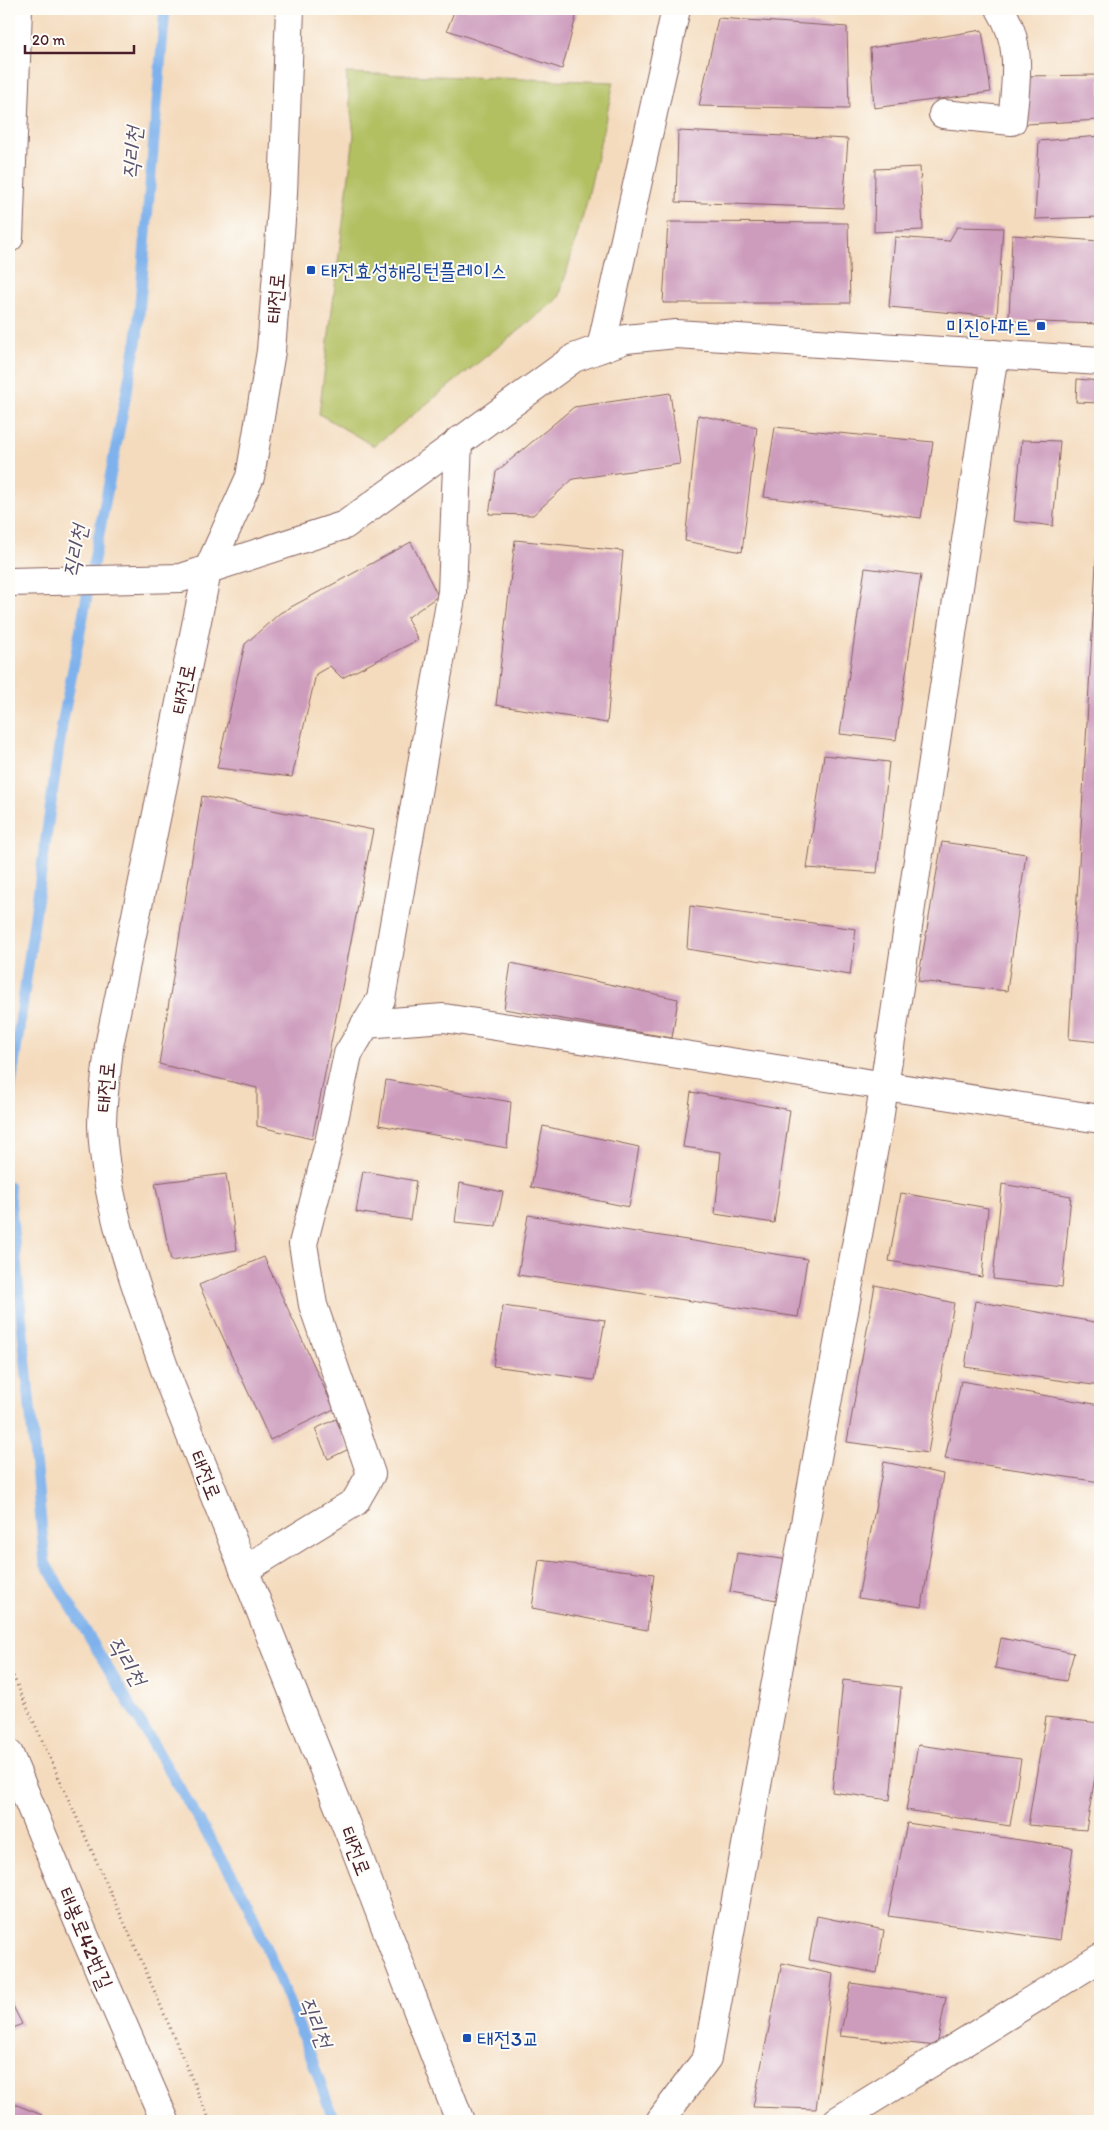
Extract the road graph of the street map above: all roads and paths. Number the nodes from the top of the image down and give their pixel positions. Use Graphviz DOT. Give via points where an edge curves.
graph roads {
  1 [pos="18,9"];
  2 [pos="290,9"];
  3 [pos="676,9"];
  4 [pos="1000,9"];
  5 [pos="943,114"];
  6 [pos="9,238"];
  7 [pos="600,348"];
  8 [pos="994,354"];
  9 [pos="1100,361"];
  10 [pos="458,441"];
  11 [pos="194,575"];
  12 [pos="9,582"];
  13 [pos="365,1024"];
  14 [pos="884,1084"];
  15 [pos="1100,1119"];
  16 [pos="244,1570"];
  17 [pos="9,1667"];
  18 [pos="9,1754"];
  19 [pos="1100,1958"];
  20 [pos="166,2121"];
  21 [pos="210,2121"];
  22 [pos="460,2121"];
  23 [pos="660,2121"];
  24 [pos="837,2121"];
  1 -- 6 [label="street"];
  2 -- 11 [label="street, 태전로" via="283,194 271,351 250,477"];
  3 -- 7 [label="street"];
  4 -- 5 [label="street" via="1009,23 1018,63 1012,121"];
  7 -- 8 [label="street" via="626,339 676,334"];
  7 -- 10 [label="street" via="574,358"];
  8 -- 9 [label="street"];
  8 -- 14 [label="street"];
  10 -- 11 [label="street" via="346,525"];
  10 -- 13 [label="street" via="452,592 381,999"];
  11 -- 12 [label="street"];
  11 -- 16 [label="street, 태전로" via="109,1046 102,1124 106,1168 116,1215 144,1312"];
  13 -- 14 [label="street" via="444,1018"];
  13 -- 16 [label="street" via="348,1054 330,1143 303,1244 313,1305 371,1474 355,1502"];
  14 -- 15 [label="street"];
  14 -- 23 [label="street" via="706,2058"];
  16 -- 22 [label="street, 태전로"];
  17 -- 21 [label="path"];
  18 -- 20 [label="street, 태봉로42번길"];
  19 -- 24 [label="street"];
}
